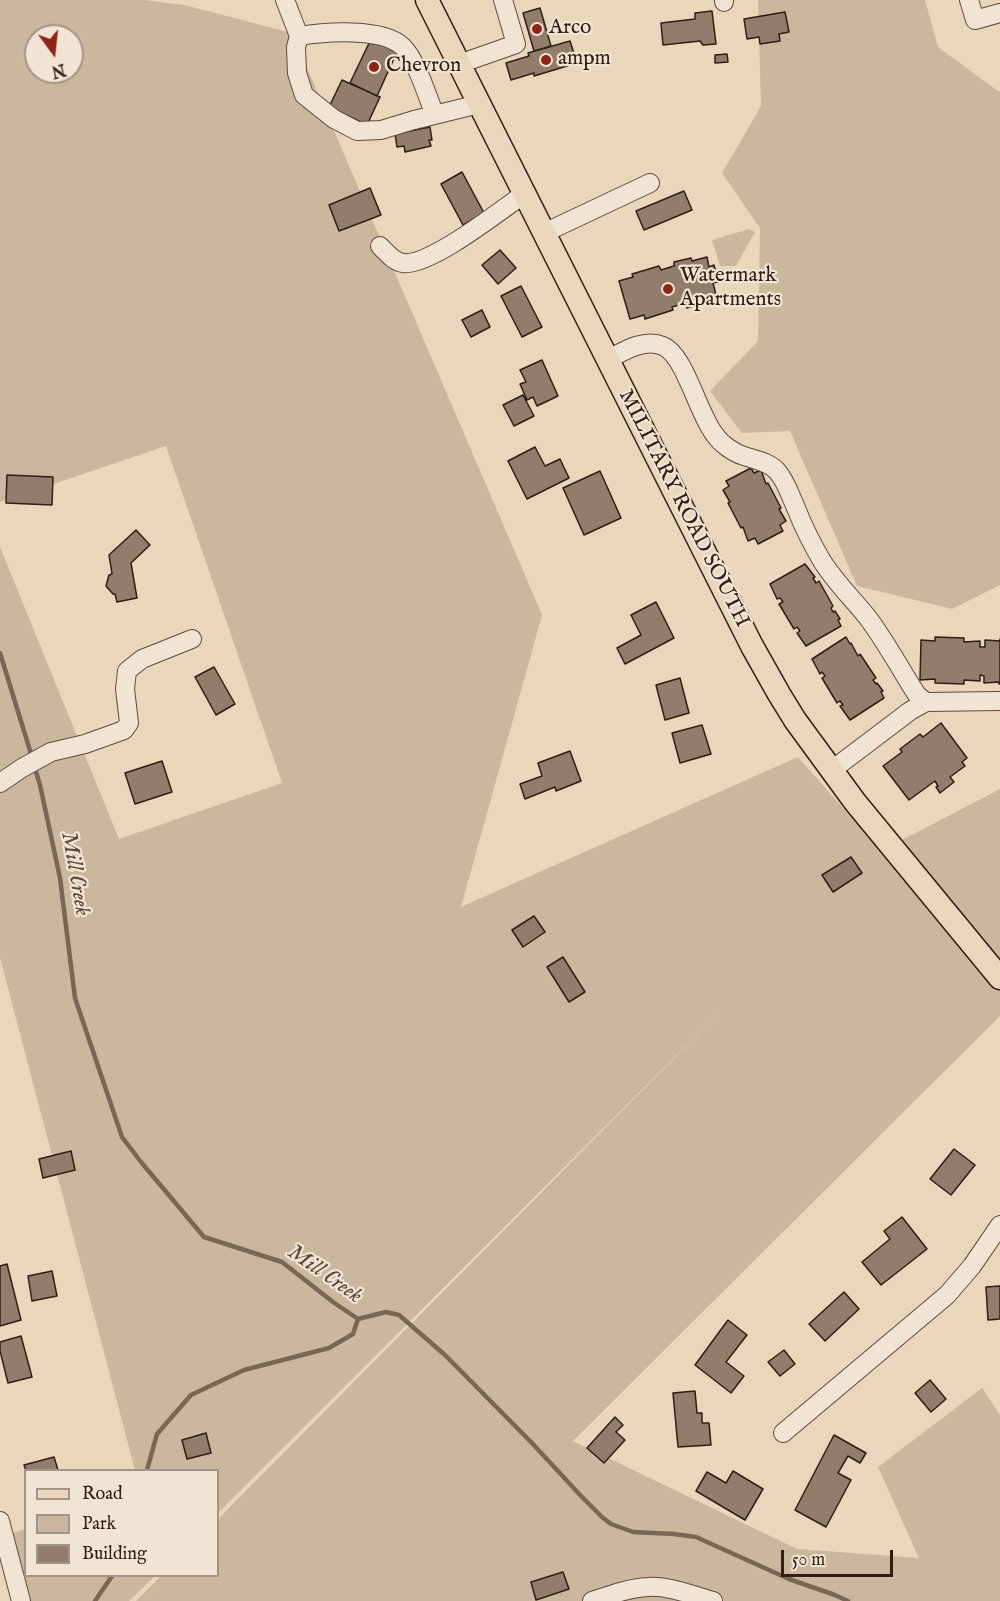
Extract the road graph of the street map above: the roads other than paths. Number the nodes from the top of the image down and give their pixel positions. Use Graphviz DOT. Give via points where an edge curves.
graph roads {
  1 [pos="285,0"];
  2 [pos="427,0"];
  3 [pos="503,0"];
  4 [pos="969,0"];
  5 [pos="1000,13"];
  6 [pos="298,36"];
  7 [pos="459,64"];
  8 [pos="479,104"];
  9 [pos="435,115"];
  10 [pos="650,183"];
  11 [pos="524,194"];
  12 [pos="544,234"];
  13 [pos="380,246"];
  14 [pos="607,360"];
  15 [pos="192,639"];
  16 [pos="1000,701"];
  17 [pos="926,702"];
  18 [pos="832,770"];
  19 [pos="0,783"];
  20 [pos="1000,978"];
  21 [pos="1000,1225"];
  22 [pos="783,1433"];
  23 [pos="0,1521"];
  24 [pos="21,1601"];
  25 [pos="592,1601"];
  26 [pos="713,1601"];
  1 -- 6 [label="street"];
  2 -- 7 [label="main road, MILITARY ROAD SOUTH"];
  3 -- 7 [label="street" via="516,44"];
  4 -- 5 [label="street" via="975,20"];
  6 -- 9 [label="street" via="367,32 402,46 415,65"];
  6 -- 9 [label="street" via="297,73 304,95 334,119 357,131 381,130"];
  7 -- 8 [label="main road, MILITARY ROAD SOUTH"];
  8 -- 9 [label="street"];
  8 -- 11 [label="main road, MILITARY ROAD SOUTH"];
  10 -- 12 [label="street"];
  11 -- 12 [label="main road, MILITARY ROAD SOUTH"];
  11 -- 13 [label="street" via="446,248 423,259 402,263"];
  12 -- 14 [label="main road, MILITARY ROAD SOUTH"];
  14 -- 17 [label="street" via="652,343 674,353 716,437 741,456 760,460 775,469 783,479 823,562 868,619 917,695"];
  14 -- 18 [label="main road, MILITARY ROAD SOUTH" via="764,668 795,720"];
  15 -- 19 [label="street" via="142,659 128,671 125,689 129,723 124,730 51,752"];
  16 -- 17 [label="street"];
  17 -- 18 [label="street"];
  18 -- 20 [label="main road, MILITARY ROAD SOUTH"];
  21 -- 22 [label="street" via="947,1295"];
  23 -- 24 [label="street"];
  25 -- 26 [label="street" via="650,1587"];
}
